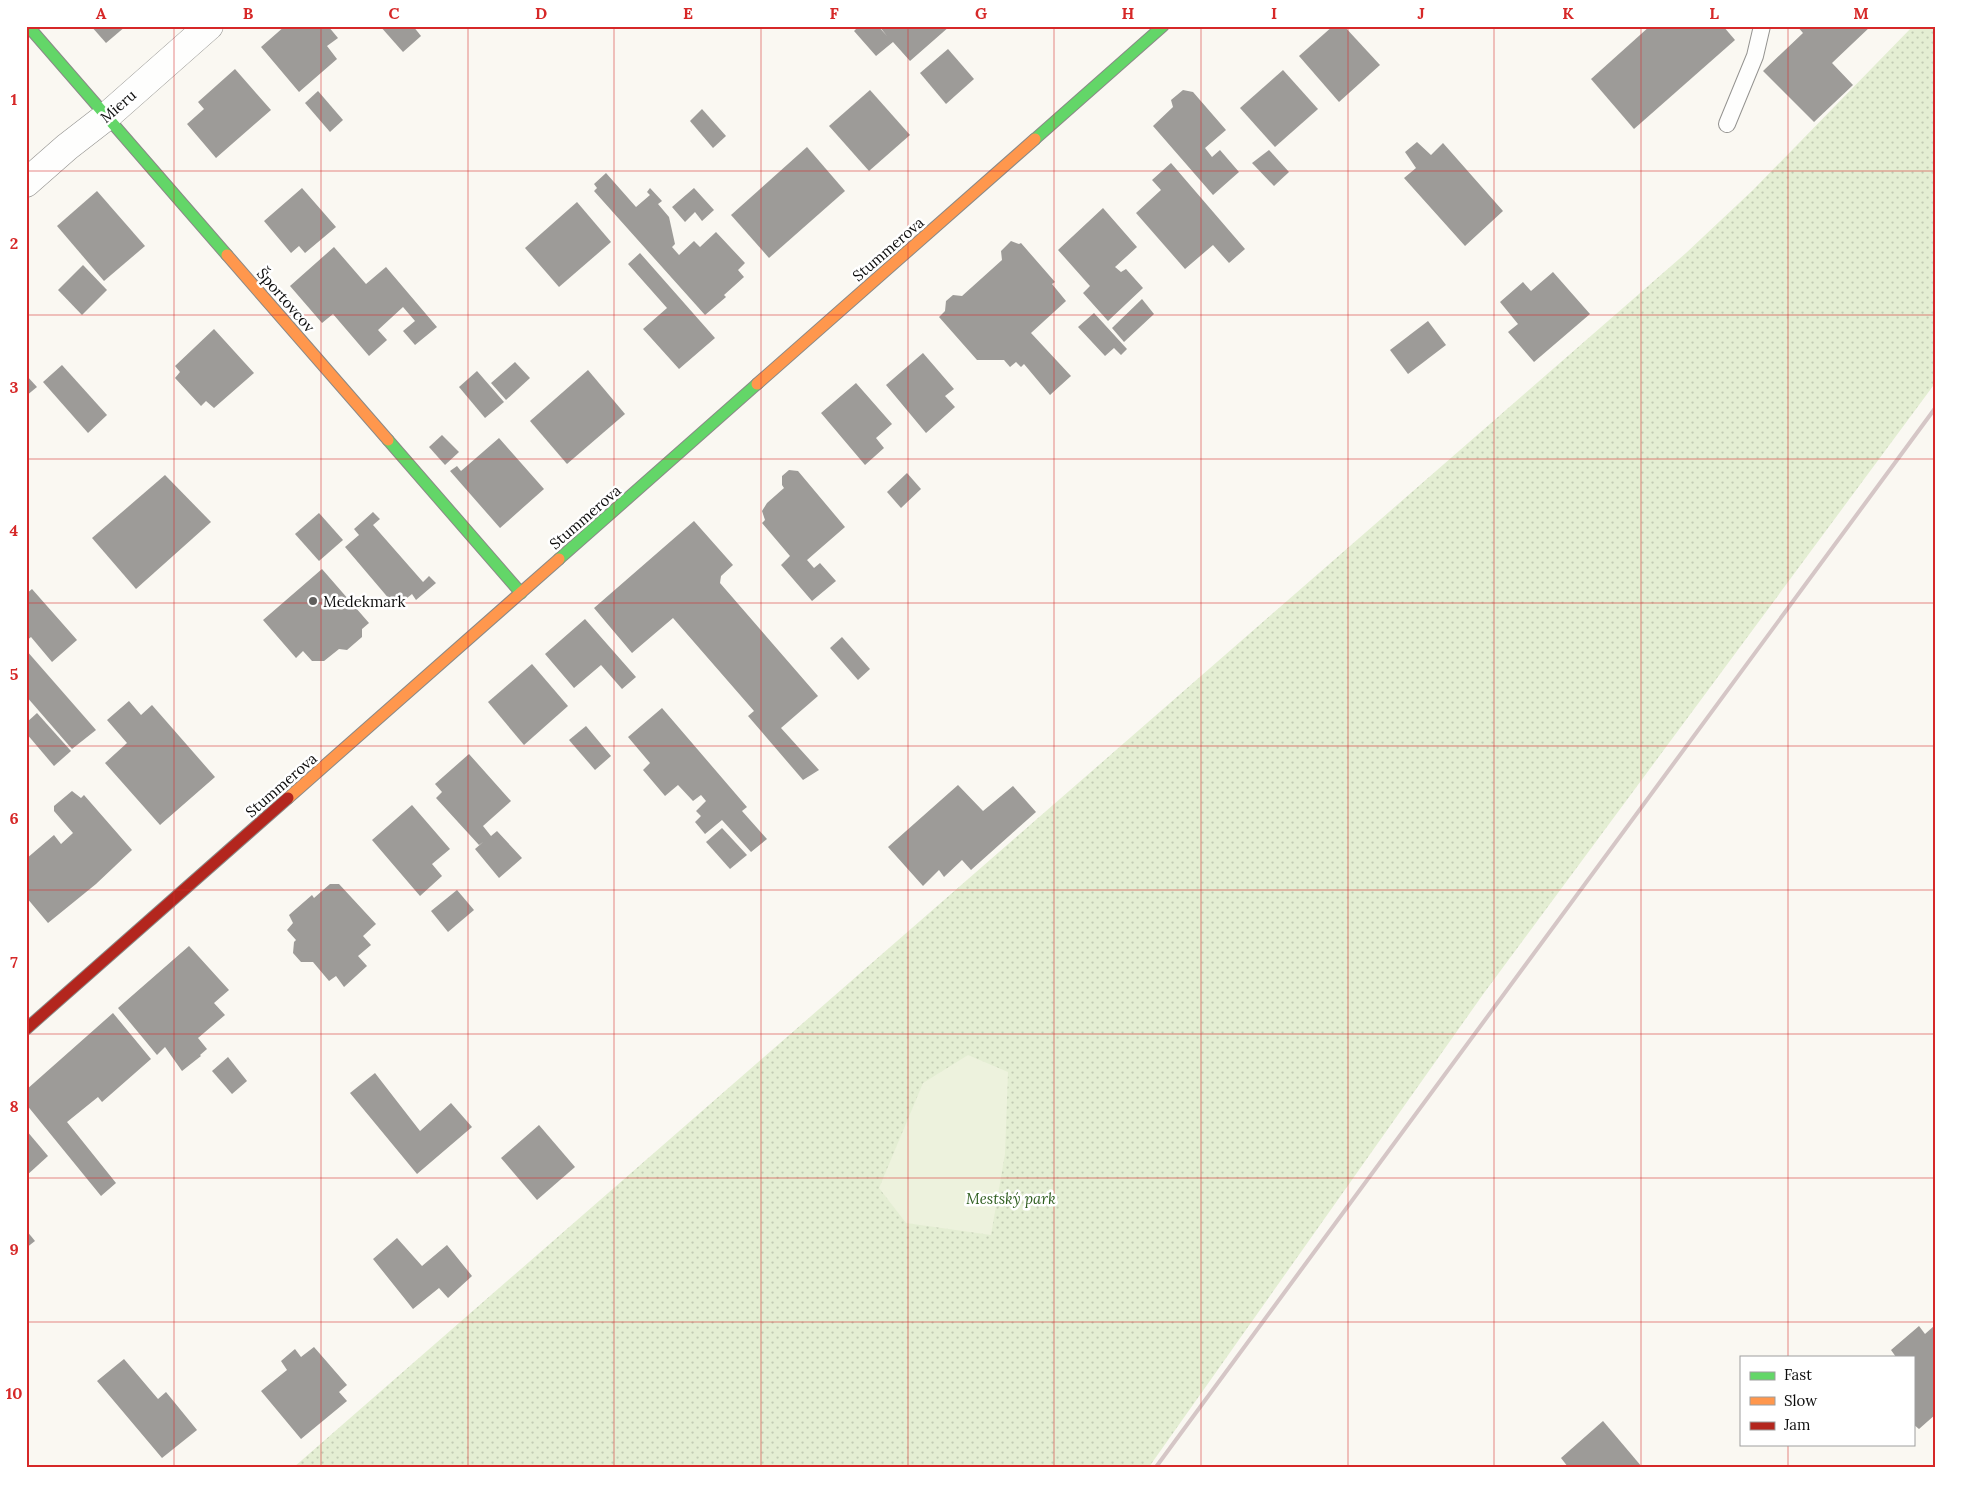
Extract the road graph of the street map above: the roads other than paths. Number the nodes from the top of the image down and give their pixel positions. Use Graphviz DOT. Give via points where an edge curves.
graph roads {
  1 [pos="28,26"];
  2 [pos="209,26"];
  3 [pos="1163,26"];
  4 [pos="1762,26"];
  5 [pos="106,116"];
  6 [pos="1727,124"];
  7 [pos="26,183"];
  8 [pos="521,593"];
  9 [pos="26,1029"];
  1 -- 5 [label="street, Športovcov"];
  2 -- 5 [label="street, Mieru"];
  3 -- 8 [label="street, Stummerova"];
  4 -- 6 [label="lane" via="1755,56"];
  5 -- 7 [label="street, Mieru"];
  5 -- 8 [label="street, Športovcov"];
  8 -- 9 [label="street, Stummerova"];
}
